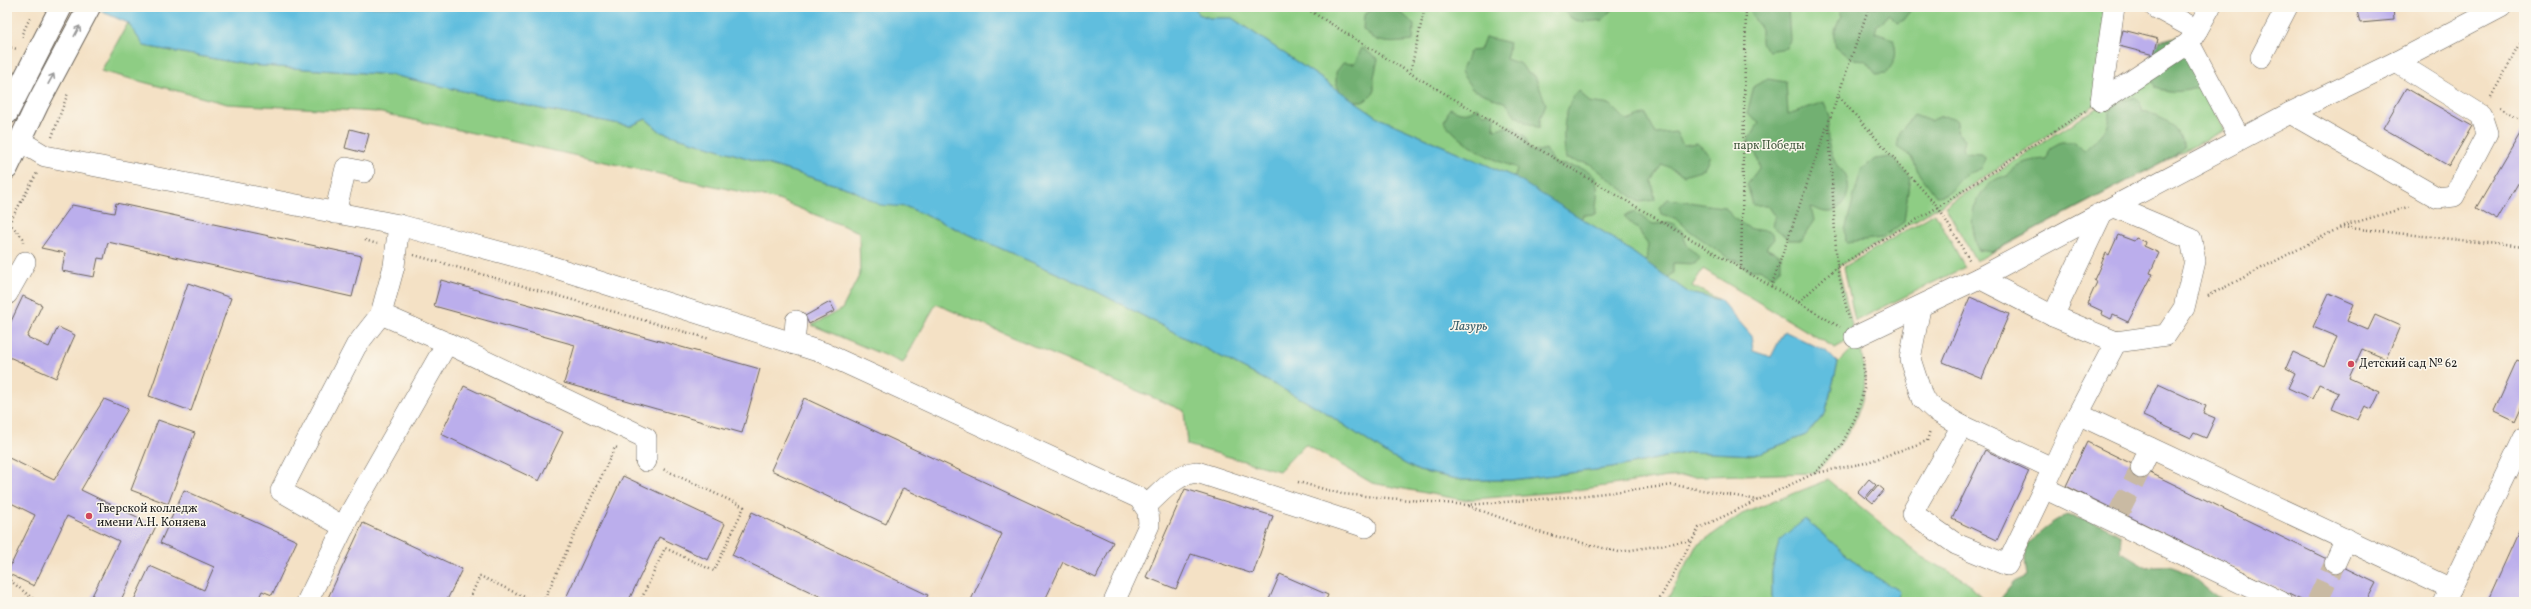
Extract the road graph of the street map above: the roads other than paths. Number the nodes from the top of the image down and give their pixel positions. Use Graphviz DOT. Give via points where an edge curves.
graph roads {
  1 [pos="61,7"];
  2 [pos="89,7"];
  3 [pos="2114,7"];
  4 [pos="2155,7"];
  5 [pos="2210,7"];
  6 [pos="2287,7"];
  7 [pos="2501,7"];
  8 [pos="2193,37"];
  9 [pos="2261,57"];
  10 [pos="2396,62"];
  11 [pos="13,85"];
  12 [pos="38,103"];
  13 [pos="2290,113"];
  14 [pos="7,115"];
  15 [pos="2240,140"];
  16 [pos="20,141"];
  17 [pos="7,168"];
  18 [pos="364,172"];
  19 [pos="2108,211"];
  20 [pos="335,213"];
  21 [pos="399,225"];
  22 [pos="25,262"];
  23 [pos="1979,278"];
  24 [pos="7,294"];
  25 [pos="1920,308"];
  26 [pos="382,314"];
  27 [pos="2053,316"];
  28 [pos="796,321"];
  29 [pos="1859,336"];
  30 [pos="2116,342"];
  31 [pos="447,343"];
  32 [pos="794,344"];
  33 [pos="2078,414"];
  34 [pos="1962,426"];
  35 [pos="2524,437"];
  36 [pos="2150,448"];
  37 [pos="646,461"];
  38 [pos="2052,468"];
  39 [pos="2140,468"];
  40 [pos="2044,488"];
  41 [pos="1146,506"];
  42 [pos="344,527"];
  43 [pos="1366,527"];
  44 [pos="2346,539"];
  45 [pos="2335,563"];
  46 [pos="2448,596"];
  47 [pos="307,602"];
  48 [pos="1114,602"];
  49 [pos="2281,602"];
  1 -- 11 [label="main road" via="42,43"];
  12 -- 2 [label="main road, one-way"];
  3 -- 8 [label="street" via="2101,101"];
  4 -- 8 [label="street"];
  5 -- 8 [label="street"];
  6 -- 9 [label="street"];
  7 -- 10 [label="street"];
  8 -- 15 [label="street"];
  10 -- 13 [label="street"];
  10 -- 13 [label="street" via="2485,108 2487,133 2454,196 2438,198"];
  11 -- 12 [label="main road"];
  11 -- 14 [label="main road"];
  12 -- 14 [label="main road"];
  12 -- 16 [label="main road"];
  13 -- 15 [label="street"];
  14 -- 16 [label="main road"];
  15 -- 19 [label="street"];
  16 -- 17 [label="main road"];
  16 -- 20 [label="street" via="45,156"];
  18 -- 20 [label="street" via="346,168"];
  19 -- 23 [label="street"];
  19 -- 27 [label="street"];
  19 -- 30 [label="street" via="2191,239 2195,261 2184,308 2166,335"];
  20 -- 21 [label="street"];
  21 -- 26 [label="street" via="397,250"];
  21 -- 32 [label="street" via="537,262"];
  22 -- 24 [label="street"];
  23 -- 25 [label="street"];
  23 -- 27 [label="street"];
  25 -- 29 [label="street"];
  25 -- 34 [label="street" via="1910,359 1923,400"];
  26 -- 31 [label="street"];
  26 -- 42 [label="street" via="356,346 280,491"];
  27 -- 30 [label="street"];
  28 -- 32 [label="street"];
  30 -- 33 [label="street"];
  31 -- 37 [label="street" via="646,438"];
  31 -- 42 [label="street"];
  32 -- 41 [label="street" via="824,353 1134,495"];
  33 -- 36 [label="street"];
  33 -- 38 [label="street"];
  34 -- 38 [label="street"];
  34 -- 40 [label="street" via="1912,513 1956,544 2007,565"];
  35 -- 46 [label="street"];
  36 -- 39 [label="street"];
  36 -- 44 [label="street"];
  38 -- 40 [label="street"];
  40 -- 49 [label="street" via="2117,516"];
  41 -- 43 [label="street" via="1176,478 1186,473 1197,472"];
  41 -- 48 [label="street" via="1150,520 1148,530"];
  42 -- 47 [label="street"];
  44 -- 45 [label="street"];
  44 -- 46 [label="street"];
}
